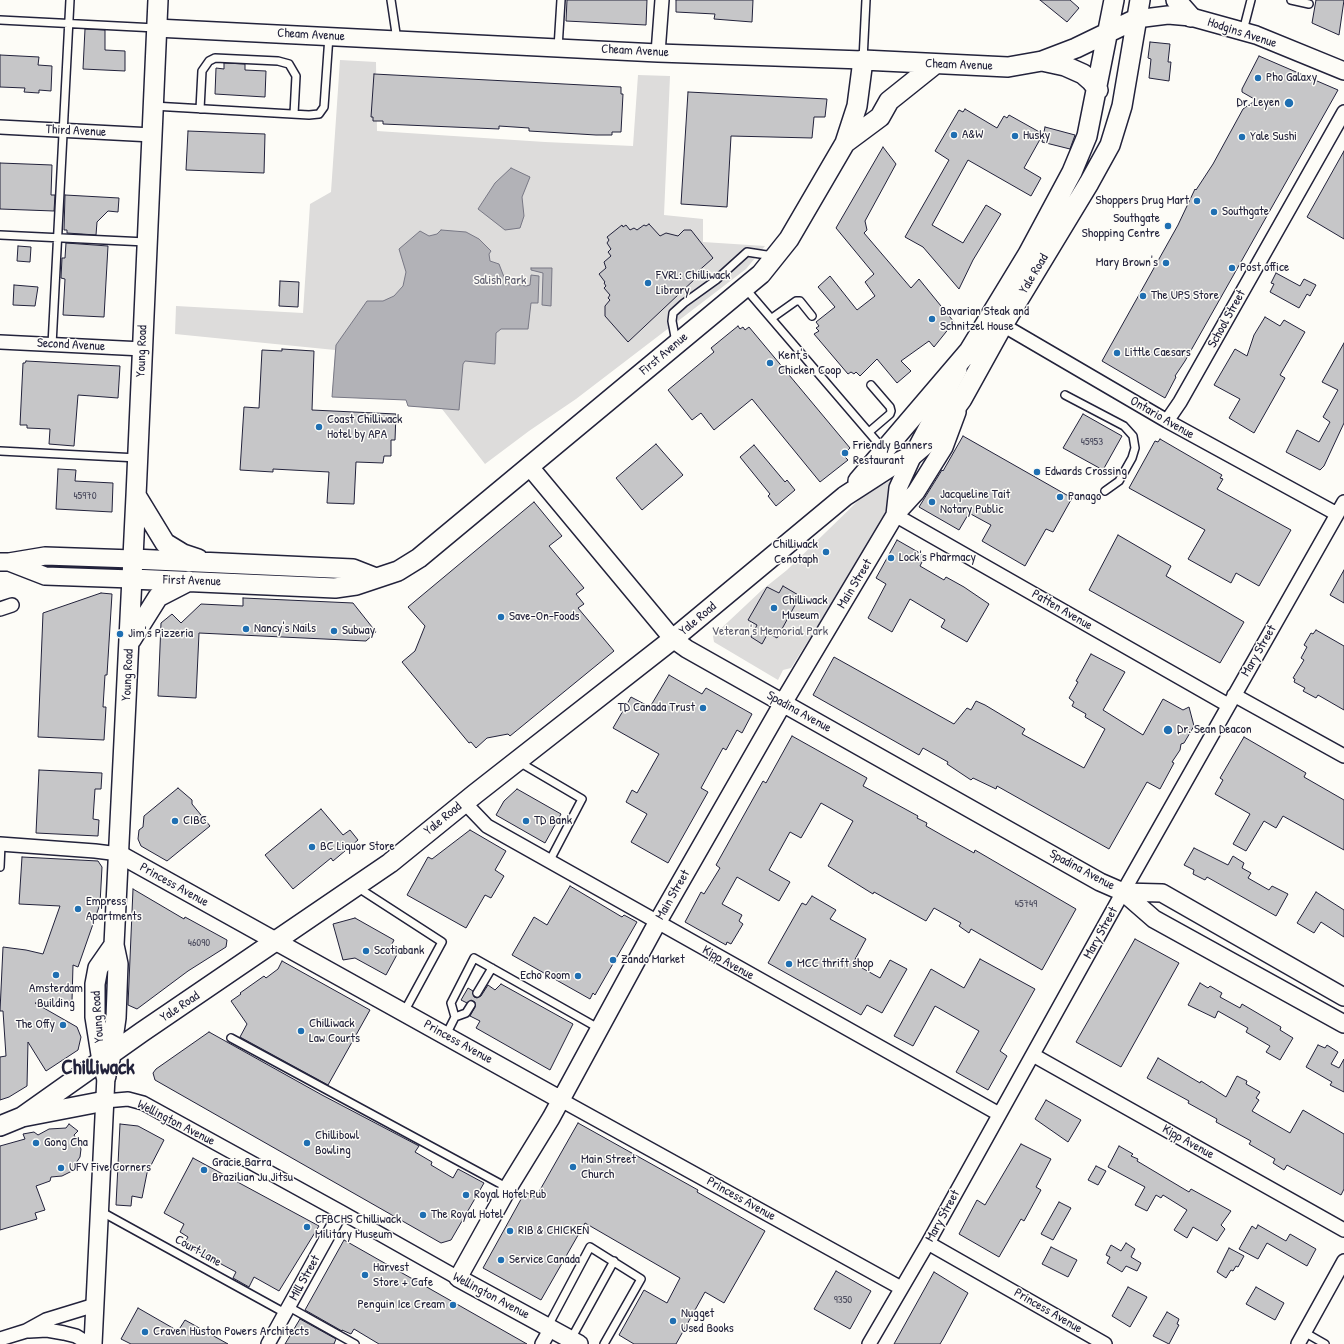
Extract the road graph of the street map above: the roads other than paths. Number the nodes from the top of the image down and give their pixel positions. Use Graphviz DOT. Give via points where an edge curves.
graph roads {
  1 [pos="70,0"];
  2 [pos="158,0"];
  3 [pos="390,0"];
  4 [pos="561,0"];
  5 [pos="662,0"];
  6 [pos="866,0"];
  7 [pos="1114,0"];
  8 [pos="1140,0"];
  9 [pos="1176,0"];
  10 [pos="1251,0"];
  11 [pos="1291,0"];
  12 [pos="1310,4"];
  13 [pos="1191,17"];
  14 [pos="1136,19"];
  15 [pos="0,20"];
  16 [pos="69,24"];
  17 [pos="156,28"];
  18 [pos="1243,31"];
  19 [pos="1107,33"];
  20 [pos="329,36"];
  21 [pos="397,40"];
  22 [pos="558,48"];
  23 [pos="658,53"];
  24 [pos="863,60"];
  25 [pos="1042,61"];
  26 [pos="934,65"];
  27 [pos="1344,71"];
  28 [pos="1098,90"];
  29 [pos="153,106"];
  30 [pos="200,109"];
  31 [pos="1344,112"];
  32 [pos="294,114"];
  33 [pos="0,127"];
  34 [pos="63,130"];
  35 [pos="152,135"];
  36 [pos="845,143"];
  37 [pos="0,235"];
  38 [pos="57,238"];
  39 [pos="147,242"];
  40 [pos="778,256"];
  41 [pos="745,288"];
  42 [pos="812,316"];
  43 [pos="772,318"];
  44 [pos="996,321"];
  45 [pos="0,342"];
  46 [pos="52,344"];
  47 [pos="677,345"];
  48 [pos="142,349"];
  49 [pos="969,350"];
  50 [pos="871,385"];
  51 [pos="1065,394"];
  52 [pos="962,399"];
  53 [pos="1167,421"];
  54 [pos="869,432"];
  55 [pos="884,450"];
  56 [pos="0,451"];
  57 [pos="913,455"];
  58 [pos="138,458"];
  59 [pos="529,466"];
  60 [pos="1106,491"];
  61 [pos="136,496"];
  62 [pos="845,496"];
  63 [pos="1344,502"];
  64 [pos="1337,514"];
  65 [pos="895,515"];
  66 [pos="133,559"];
  67 [pos="5,562"];
  68 [pos="210,564"];
  69 [pos="376,578"];
  70 [pos="132,579"];
  71 [pos="190,580"];
  72 [pos="673,639"];
  73 [pos="129,643"];
  74 [pos="1231,700"];
  75 [pos="783,703"];
  76 [pos="1344,756"];
  77 [pos="517,761"];
  78 [pos="464,802"];
  79 [pos="1,844"];
  80 [pos="119,854"];
  81 [pos="549,862"];
  82 [pos="0,868"];
  83 [pos="356,887"];
  84 [pos="1123,892"];
  85 [pos="657,923"];
  86 [pos="276,942"];
  87 [pos="492,968"];
  88 [pos="477,993"];
  89 [pos="1344,997"];
  90 [pos="471,1005"];
  91 [pos="404,1012"];
  92 [pos="455,1017"];
  93 [pos="1344,1024"];
  94 [pos="600,1029"];
  95 [pos="446,1035"];
  96 [pos="231,1038"];
  97 [pos="1033,1055"];
  98 [pos="107,1063"];
  99 [pos="561,1100"];
  100 [pos="105,1101"];
  101 [pos="999,1114"];
  102 [pos="22,1117"];
  103 [pos="0,1126"];
  104 [pos="508,1188"];
  105 [pos="100,1211"];
  106 [pos="341,1212"];
  107 [pos="1344,1230"];
  108 [pos="928,1243"];
  109 [pos="614,1261"];
  110 [pos="1344,1261"];
  111 [pos="458,1278"];
  112 [pos="901,1288"];
  113 [pos="95,1305"];
  114 [pos="287,1310"];
  115 [pos="549,1327"];
  116 [pos="26,1331"];
  117 [pos="1301,1338"];
  118 [pos="0,1339"];
  119 [pos="575,1342"];
  120 [pos="89,1344"];
  121 [pos="93,1344"];
  122 [pos="268,1344"];
  123 [pos="356,1344"];
  124 [pos="542,1344"];
  125 [pos="604,1344"];
  126 [pos="869,1344"];
  127 [pos="1105,1344"];
  128 [pos="1325,1344"];
  1 -- 16 [label="lane"];
  2 -- 17 [label="main road, Young Road"];
  3 -- 21 [label="lane"];
  4 -- 22 [label="lane"];
  5 -- 23 [label="street"];
  6 -- 24 [label="lane"];
  7 -- 19 [label="main road, Yale Road"];
  8 -- 14 [label="main road, Yale Road"];
  9 -- 13 [label="main road"];
  10 -- 18 [label="lane"];
  11 -- 12 [label="lane"];
  13 -- 14 [label="street, Hodgins Avenue" via="1168,15"];
  13 -- 18 [label="street, Hodgins Avenue"];
  14 -- 19 [label="main road, Cheam Avenue"];
  14 -- 44 [label="main road, Yale Road" via="1122,106 1110,145 1089,184"];
  15 -- 16 [label="lane"];
  16 -- 17 [label="lane"];
  16 -- 34 [label="lane"];
  17 -- 20 [label="street, Cheam Avenue"];
  17 -- 29 [label="main road, Young Road"];
  18 -- 27 [label="street, Hodgins Avenue"];
  19 -- 25 [label="main road, Cheam Avenue"];
  19 -- 28 [label="main road, Yale Road"];
  20 -- 21 [label="street, Cheam Avenue"];
  20 -- 32 [label="lane" via="323,110 315,115"];
  21 -- 22 [label="street, Cheam Avenue"];
  22 -- 23 [label="street, Cheam Avenue"];
  23 -- 24 [label="street, Cheam Avenue"];
  24 -- 26 [label="main road, Cheam Avenue"];
  24 -- 36 [label="main road, First Avenue" via="857,106"];
  25 -- 26 [label="main road, Cheam Avenue" via="1008,67"];
  25 -- 28 [label="main road" via="1066,66 1083,74"];
  26 -- 36 [label="main road" via="889,101 880,117"];
  28 -- 44 [label="main road, Yale Road" via="1087,136 1072,172"];
  29 -- 30 [label="lane"];
  29 -- 35 [label="main road, Young Road"];
  30 -- 32 [label="lane"];
  30 -- 32 [label="lane" via="202,71 209,61 215,58 278,61 289,64 296,76"];
  31 -- 53 [label="street, School Street"];
  33 -- 34 [label="street, Third Avenue"];
  34 -- 35 [label="street, Third Avenue"];
  34 -- 38 [label="lane"];
  35 -- 39 [label="main road, Young Road"];
  36 -- 40 [label="main road, First Avenue"];
  37 -- 38 [label="lane"];
  38 -- 39 [label="lane"];
  38 -- 46 [label="lane"];
  39 -- 48 [label="main road, Young Road"];
  40 -- 41 [label="main road, First Avenue"];
  40 -- 47 [label="lane" via="747,252 716,280 684,303 673,313"];
  41 -- 43 [label="lane"];
  41 -- 47 [label="main road, First Avenue"];
  42 -- 43 [label="lane" via="798,300"];
  43 -- 54 [label="lane"];
  44 -- 49 [label="main road, Yale Road"];
  44 -- 52 [label="main road, Yale Road"];
  44 -- 53 [label="street, Ontario Avenue"];
  45 -- 46 [label="street, Second Avenue"];
  46 -- 48 [label="street, Second Avenue"];
  47 -- 59 [label="main road, First Avenue"];
  48 -- 58 [label="main road, Young Road"];
  49 -- 55 [label="main road, Yale Road"];
  49 -- 57 [label="street, Main Street"];
  50 -- 54 [label="lane" via="891,411"];
  51 -- 60 [label="lane" via="1124,426 1133,436 1135,448 1132,458 1119,481"];
  52 -- 57 [label="main road, Yale Road" via="934,437"];
  52 -- 65 [label="street, Main Street" via="944,447 916,492"];
  53 -- 64 [label="street, Ontario Avenue"];
  54 -- 55 [label="lane"];
  55 -- 62 [label="main road, Yale Road"];
  56 -- 58 [label="lane"];
  57 -- 62 [label="main road, Yale Road"];
  57 -- 65 [label="street, Main Street" via="898,488"];
  58 -- 61 [label="main road, Young Road"];
  59 -- 69 [label="main road, First Avenue" via="419,558 398,571"];
  59 -- 72 [label="street, Spadina Avenue"];
  61 -- 66 [label="main road, Young Road"];
  61 -- 68 [label="main road" via="164,543 183,554"];
  62 -- 72 [label="main road, Yale Road"];
  63 -- 64 [label="street, Mary Street"];
  64 -- 74 [label="street, Mary Street"];
  65 -- 74 [label="street, Patten Avenue"];
  65 -- 75 [label="street, Main Street"];
  66 -- 67 [label="street, First Avenue" via="45,556"];
  66 -- 68 [label="main road, First Avenue"];
  66 -- 70 [label="main road, Young Road"];
  67 -- 70 [label="street, First Avenue" via="45,576"];
  68 -- 69 [label="main road, First Avenue" via="353,570"];
  69 -- 71 [label="main road, First Avenue" via="356,585 335,588"];
  70 -- 71 [label="main road, First Avenue"];
  70 -- 73 [label="main road, Young Road"];
  71 -- 73 [label="main road" via="158,598"];
  72 -- 75 [label="street, Spadina Avenue"];
  72 -- 77 [label="main road, Yale Road"];
  73 -- 80 [label="main road, Young Road"];
  74 -- 76 [label="street, Patten Avenue"];
  74 -- 84 [label="street, Mary Street"];
  75 -- 84 [label="street, Spadina Avenue" via="1100,882"];
  75 -- 85 [label="street, Main Street"];
  77 -- 78 [label="main road, Yale Road"];
  77 -- 81 [label="lane" via="582,799"];
  78 -- 81 [label="street, Kipp Avenue" via="487,826"];
  78 -- 83 [label="main road, Yale Road" via="390,863"];
  79 -- 80 [label="street, Princess Avenue"];
  79 -- 82 [label="lane"];
  80 -- 86 [label="street, Princess Avenue"];
  80 -- 98 [label="main road, Young Road" via="114,945 98,968 95,984 95,1017"];
  81 -- 85 [label="street, Kipp Avenue"];
  83 -- 86 [label="main road, Yale Road"];
  83 -- 91 [label="lane" via="442,942"];
  84 -- 89 [label="street, Spadina Avenue" via="1162,893"];
  84 -- 93 [label="street, Spadina Avenue" via="1154,919"];
  84 -- 97 [label="street, Mary Street"];
  85 -- 94 [label="street, Main Street"];
  85 -- 101 [label="street, Kipp Avenue"];
  86 -- 91 [label="street, Princess Avenue"];
  86 -- 98 [label="main road, Yale Road"];
  87 -- 88 [label="lane"];
  87 -- 92 [label="lane" via="474,958 451,1003"];
  87 -- 94 [label="lane"];
  90 -- 92 [label="lane" via="466,1013"];
  91 -- 95 [label="street, Princess Avenue"];
  92 -- 95 [label="lane"];
  94 -- 99 [label="street, Main Street"];
  95 -- 99 [label="street, Princess Avenue"];
  96 -- 104 [label="lane"];
  97 -- 101 [label="street, Mary Street"];
  97 -- 107 [label="street, Kipp Avenue"];
  98 -- 100 [label="street, Young Road"];
  98 -- 102 [label="main road, Yale Road"];
  99 -- 104 [label="street, Main Street"];
  99 -- 112 [label="street, Princess Avenue"];
  100 -- 102 [label="main road, Yale Road"];
  100 -- 105 [label="street, Young Road"];
  100 -- 106 [label="street, Wellington Avenue" via="128,1099 143,1103"];
  101 -- 108 [label="street, Mary Street"];
  102 -- 103 [label="main road, Yale Road"];
  104 -- 111 [label="street, Main Street"];
  105 -- 113 [label="street, Young Road"];
  105 -- 114 [label="lane, Court Lane"];
  106 -- 111 [label="street, Wellington Avenue"];
  106 -- 114 [label="street, Mill Street"];
  108 -- 112 [label="street, Mary Street"];
  108 -- 127 [label="street, Princess Avenue"];
  109 -- 115 [label="lane" via="590,1247"];
  109 -- 119 [label="lane"];
  109 -- 125 [label="lane" via="641,1279"];
  110 -- 117 [label="street"];
  111 -- 115 [label="street, Wellington Avenue"];
  112 -- 126 [label="street, Mary Street"];
  113 -- 116 [label="street" via="46,1320"];
  113 -- 121 [label="street, Young Road"];
  114 -- 122 [label="street, Mill Street"];
  114 -- 123 [label="lane, Court Lane"];
  115 -- 119 [label="street, Wellington Avenue"];
  115 -- 124 [label="street"];
  116 -- 118 [label="street"];
  116 -- 120 [label="street" via="47,1330 64,1333 76,1336"];
  117 -- 128 [label="lane"];
}
